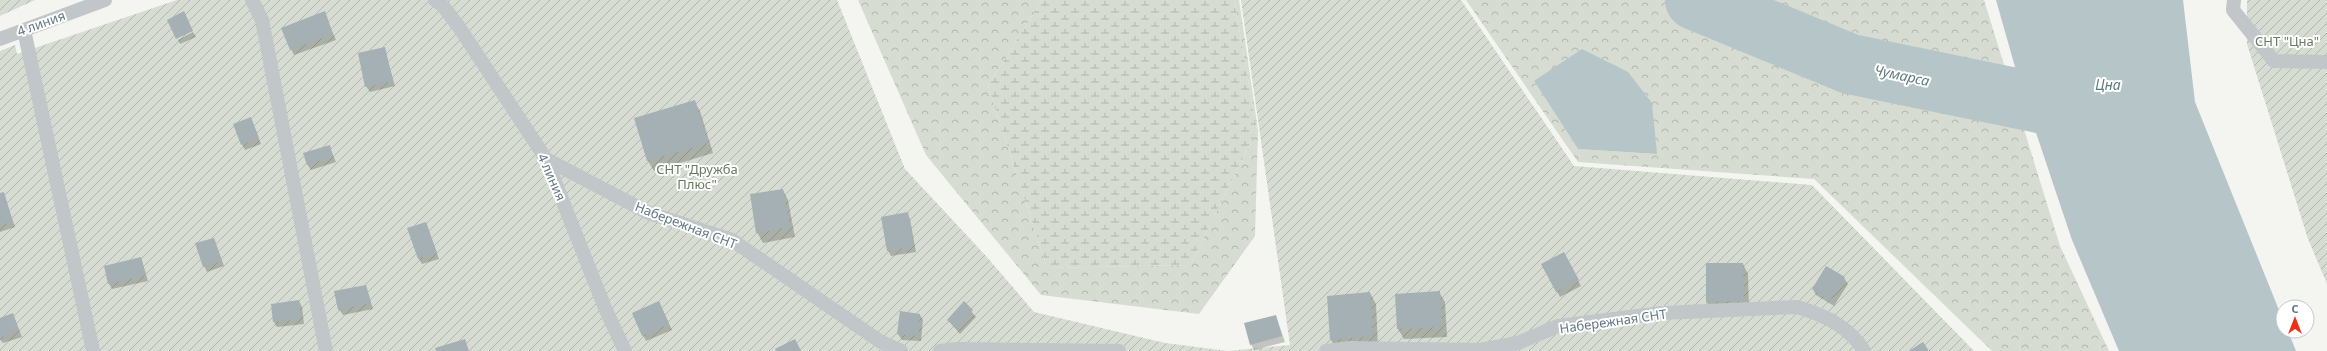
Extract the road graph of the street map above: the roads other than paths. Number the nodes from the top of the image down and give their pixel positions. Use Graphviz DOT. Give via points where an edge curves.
graph roads {
  1 [pos="105,0"];
  2 [pos="252,0"];
  3 [pos="435,0"];
  4 [pos="2234,0"];
  5 [pos="24,30"];
  6 [pos="0,38"];
  7 [pos="2327,62"];
  8 [pos="546,159"];
  9 [pos="1519,347"];
  10 [pos="93,351"];
  11 [pos="326,351"];
  12 [pos="625,351"];
  13 [pos="901,351"];
  14 [pos="940,351"];
  15 [pos="1119,351"];
  16 [pos="1326,351"];
  17 [pos="1864,351"];
  1 -- 5 [label="lane, 4 линия"];
  2 -- 11 [label="lane" via="262,20"];
  3 -- 8 [label="lane, 4 линия" via="459,27"];
  4 -- 7 [label="lane" via="2233,10 2274,61"];
  5 -- 6 [label="lane, 4 линия"];
  5 -- 10 [label="lane"];
  8 -- 12 [label="lane, 4 линия" via="605,308"];
  8 -- 13 [label="lane, Набережная СНТ" via="649,213 732,240 881,342"];
  9 -- 16 [label="lane, Набережная СНТ" via="1480,350 1350,348"];
  9 -- 17 [label="lane, Набережная СНТ" via="1558,326 1654,314 1797,308 1817,312 1837,324 1858,342"];
  14 -- 15 [label="lane"];
}
